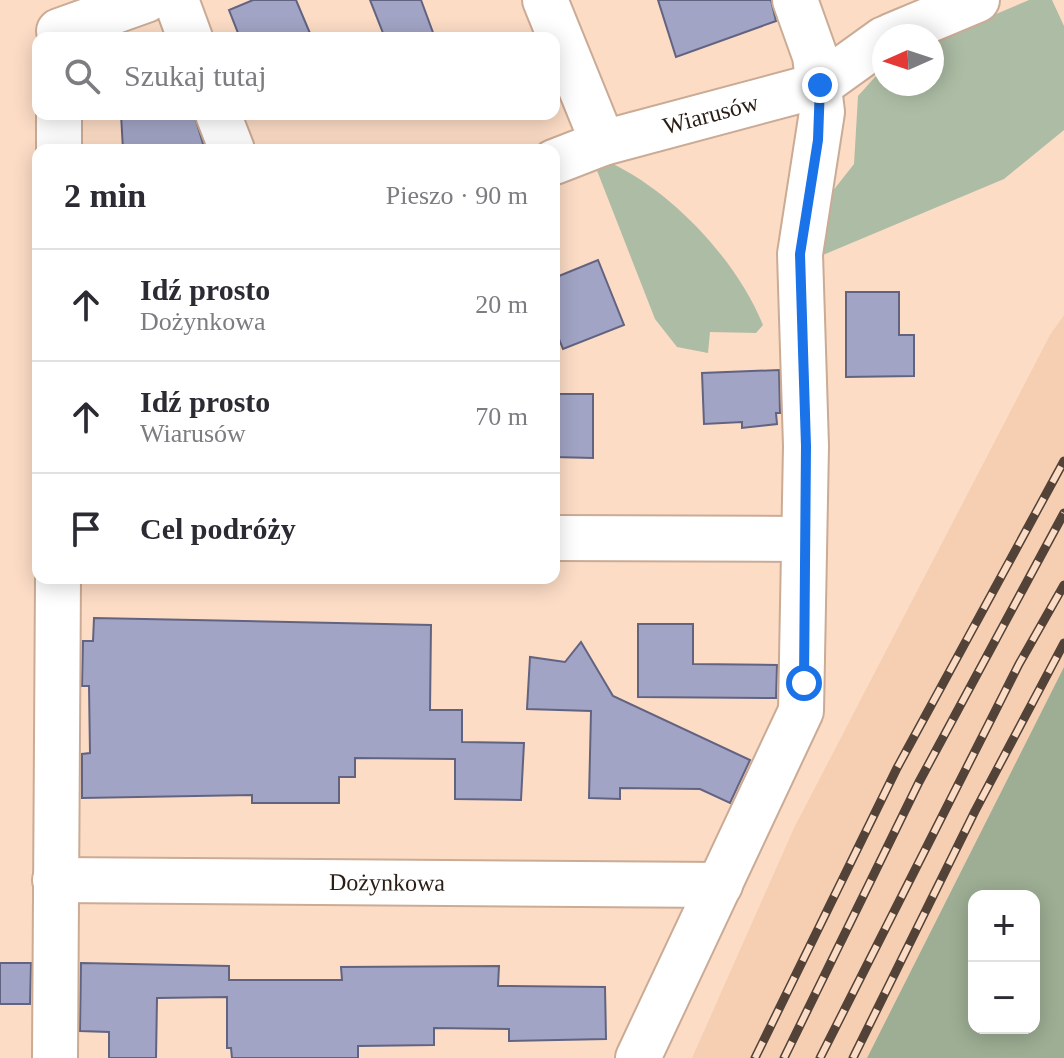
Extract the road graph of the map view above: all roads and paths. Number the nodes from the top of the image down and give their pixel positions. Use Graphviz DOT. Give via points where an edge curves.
graph roads {
  1 [pos="146,0"];
  2 [pos="176,0"];
  3 [pos="545,0"];
  4 [pos="795,0"];
  5 [pos="977,0"];
  6 [pos="59,23"];
  7 [pos="920,24"];
  8 [pos="188,32"];
  9 [pos="558,32"];
  10 [pos="560,37"];
  11 [pos="872,48"];
  12 [pos="820,85"];
  13 [pos="59,120"];
  14 [pos="220,120"];
  15 [pos="603,143"];
  16 [pos="59,144"];
  17 [pos="230,144"];
  18 [pos="560,160"];
  19 [pos="560,538"];
  20 [pos="802,539"];
  21 [pos="58,584"];
  22 [pos="55,880"];
  23 [pos="720,885"];
  24 [pos="55,1058"];
  25 [pos="638,1058"];
  1 -- 6 [label="street"];
  2 -- 8 [label="street"];
  3 -- 9 [label="street"];
  4 -- 12 [label="street"];
  5 -- 7 [label="street"];
  10 -- 15 [label="street"];
  11 -- 12 [label="street, Wiarusów"];
  12 -- 15 [label="street, Wiarusów"];
  12 -- 20 [label="street" via="818,140 800,254 806,446"];
  13 -- 16 [label="street"];
  14 -- 17 [label="street"];
  15 -- 18 [label="street, Wiarusów"];
  19 -- 20 [label="street"];
  20 -- 23 [label="street" via="801,711"];
  21 -- 22 [label="street"];
  22 -- 23 [label="street, Dożynkowa"];
  22 -- 24 [label="street"];
  23 -- 25 [label="street"];
}
